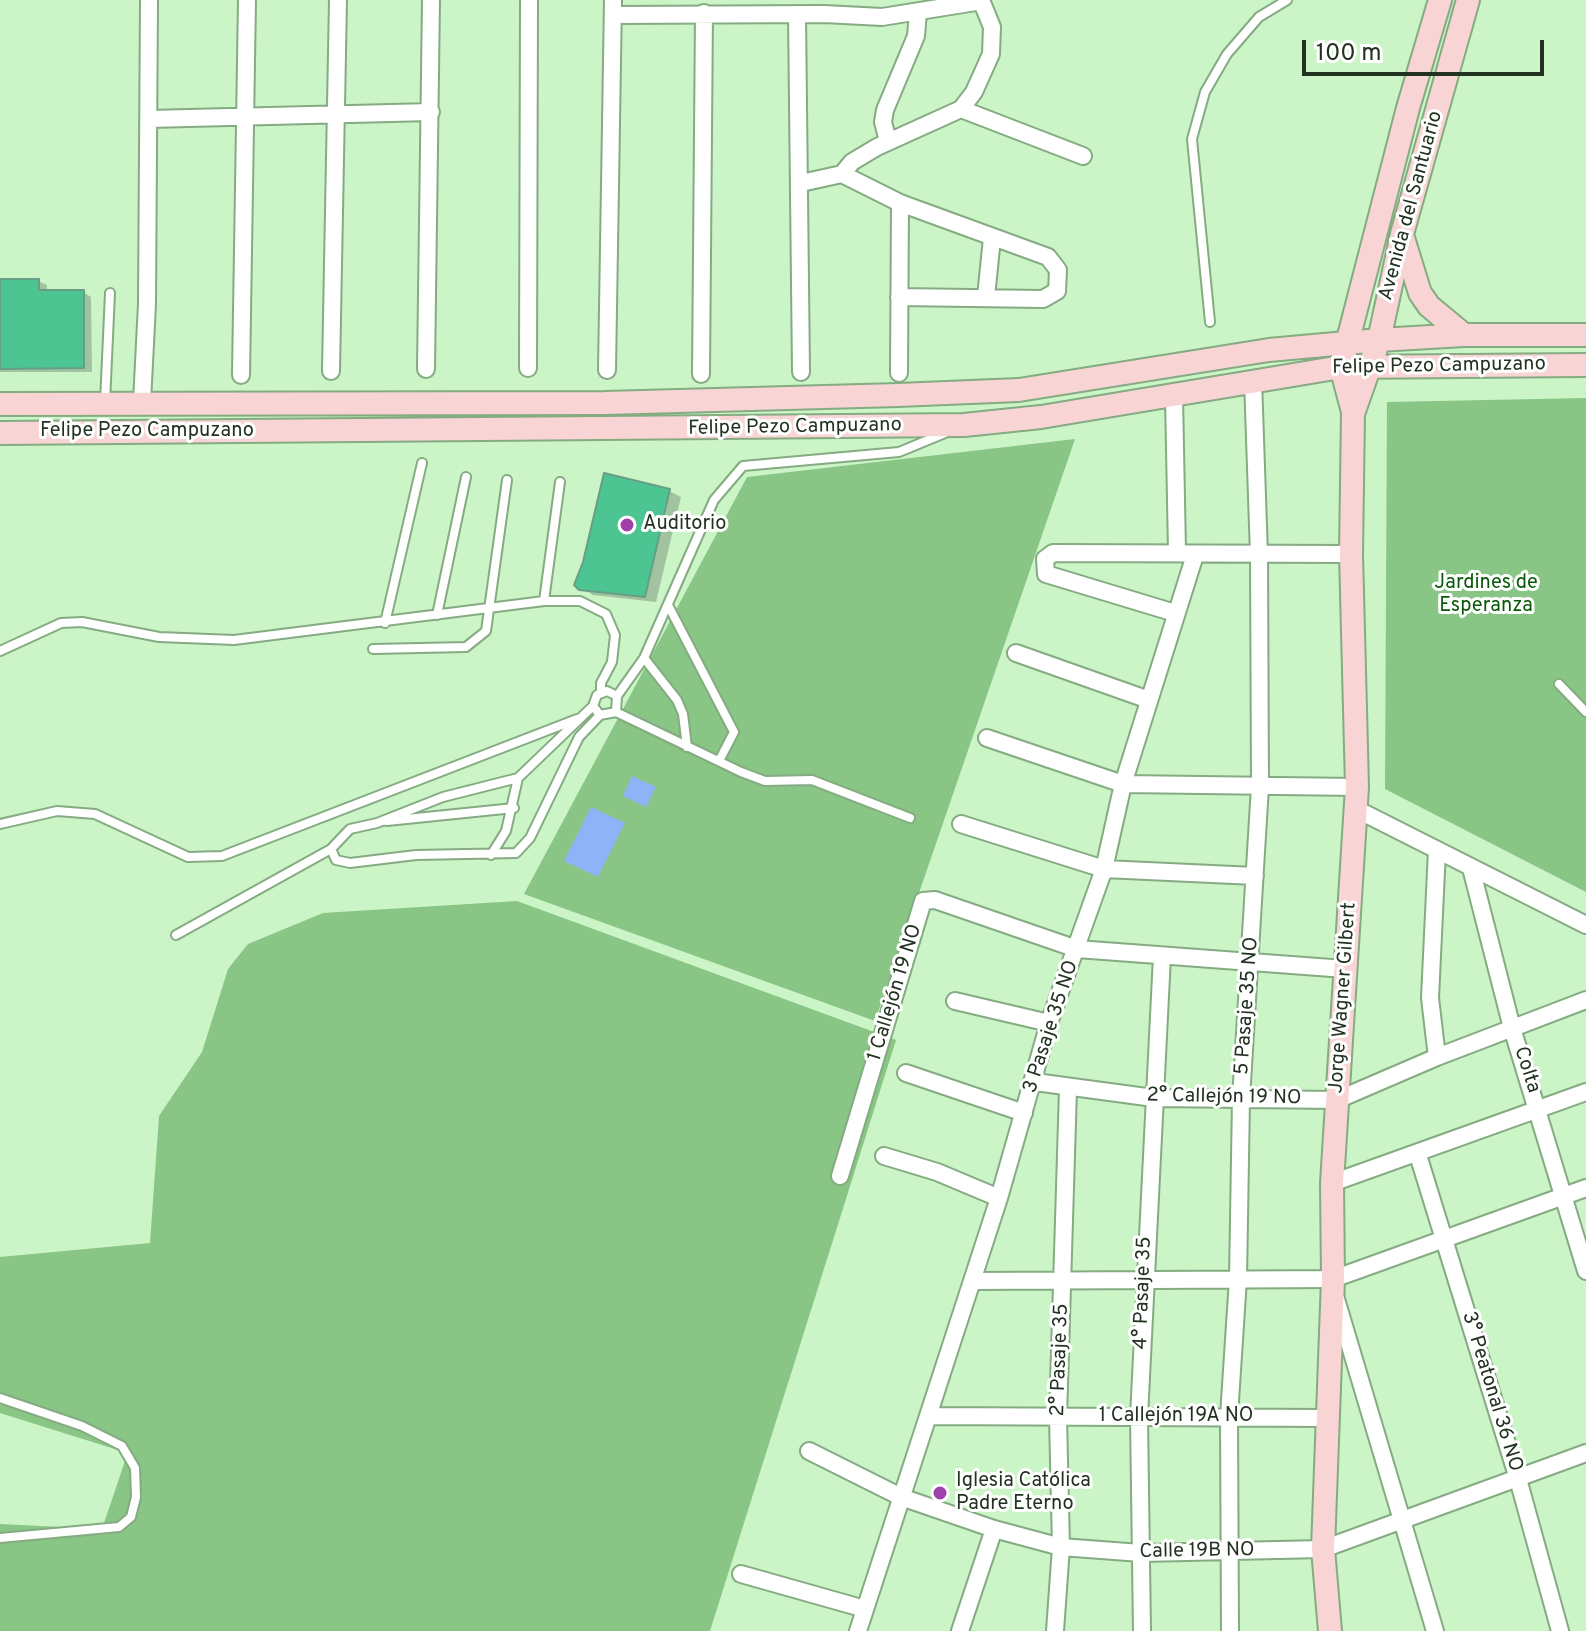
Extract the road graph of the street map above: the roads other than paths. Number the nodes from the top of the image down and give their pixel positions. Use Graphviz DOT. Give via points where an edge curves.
graph roads {
  1 [pos="149,0"];
  2 [pos="247,0"];
  3 [pos="338,0"];
  4 [pos="431,0"];
  5 [pos="529,0"];
  6 [pos="982,0"];
  7 [pos="1287,0"];
  8 [pos="1440,0"];
  9 [pos="1468,0"];
  10 [pos="613,7"];
  11 [pos="918,12"];
  12 [pos="704,13"];
  13 [pos="797,14"];
  14 [pos="961,109"];
  15 [pos="431,112"];
  16 [pos="335,114"];
  17 [pos="247,117"];
  18 [pos="149,119"];
  19 [pos="888,141"];
  20 [pos="1083,156"];
  21 [pos="842,174"];
  22 [pos="801,183"];
  23 [pos="900,203"];
  24 [pos="1402,234"];
  25 [pos="992,238"];
  26 [pos="110,293"];
  27 [pos="899,297"];
  28 [pos="986,297"];
  29 [pos="1210,322"];
  30 [pos="1464,335"];
  31 [pos="1586,335"];
  32 [pos="1379,340"];
  33 [pos="1347,343"];
  34 [pos="1368,365"];
  35 [pos="1586,365"];
  36 [pos="1341,367"];
  37 [pos="528,368"];
  38 [pos="426,369"];
  39 [pos="607,370"];
  40 [pos="331,371"];
  41 [pos="801,372"];
  42 [pos="899,373"];
  43 [pos="701,374"];
  44 [pos="241,375"];
  45 [pos="1253,380"];
  46 [pos="1174,396"];
  47 [pos="142,402"];
  48 [pos="105,403"];
  49 [pos="0,404"];
  50 [pos="1353,412"];
  51 [pos="964,425"];
  52 [pos="0,433"];
  53 [pos="422,463"];
  54 [pos="466,477"];
  55 [pos="507,480"];
  56 [pos="560,482"];
  57 [pos="1177,552"];
  58 [pos="1351,554"];
  59 [pos="1195,555"];
  60 [pos="1259,555"];
  61 [pos="544,601"];
  62 [pos="668,605"];
  63 [pos="487,608"];
  64 [pos="1175,613"];
  65 [pos="437,615"];
  66 [pos="385,623"];
  67 [pos="373,649"];
  68 [pos="0,651"];
  69 [pos="1016,653"];
  70 [pos="644,658"];
  71 [pos="1559,684"];
  72 [pos="601,692"];
  73 [pos="617,696"];
  74 [pos="1149,700"];
  75 [pos="593,706"];
  76 [pos="616,712"];
  77 [pos="1586,712"];
  78 [pos="600,715"];
  79 [pos="577,719"];
  80 [pos="987,738"];
  81 [pos="687,747"];
  82 [pos="719,761"];
  83 [pos="518,778"];
  84 [pos="1123,784"];
  85 [pos="1260,786"];
  86 [pos="443,797"];
  87 [pos="1356,798"];
  88 [pos="514,808"];
  89 [pos="444,815"];
  90 [pos="910,818"];
  91 [pos="377,823"];
  92 [pos="0,824"];
  93 [pos="961,824"];
  94 [pos="331,849"];
  95 [pos="1437,850"];
  96 [pos="491,855"];
  97 [pos="1471,868"];
  98 [pos="1104,869"];
  99 [pos="1255,876"];
  100 [pos="1586,925"];
  101 [pos="176,935"];
  102 [pos="1077,949"];
  103 [pos="1162,956"];
  104 [pos="1252,960"];
  105 [pos="1345,969"];
  106 [pos="1586,1000"];
  107 [pos="955,1001"];
  108 [pos="1049,1023"];
  109 [pos="1512,1028"];
  110 [pos="1437,1057"];
  111 [pos="906,1073"];
  112 [pos="1035,1082"];
  113 [pos="1068,1089"];
  114 [pos="1586,1092"];
  115 [pos="1154,1098"];
  116 [pos="1241,1099"];
  117 [pos="1337,1100"];
  118 [pos="1539,1110"];
  119 [pos="1024,1113"];
  120 [pos="1418,1155"];
  121 [pos="884,1156"];
  122 [pos="840,1176"];
  123 [pos="1332,1183"];
  124 [pos="1586,1188"];
  125 [pos="1565,1196"];
  126 [pos="999,1198"];
  127 [pos="1444,1241"];
  128 [pos="1586,1271"];
  129 [pos="1238,1279"];
  130 [pos="1064,1280"];
  131 [pos="1143,1280"];
  132 [pos="973,1281"];
  133 [pos="1332,1282"];
  134 [pos="0,1398"];
  135 [pos="929,1416"];
  136 [pos="1229,1416"];
  137 [pos="1058,1417"];
  138 [pos="1139,1417"];
  139 [pos="1326,1418"];
  140 [pos="809,1451"];
  141 [pos="1586,1453"];
  142 [pos="1518,1479"];
  143 [pos="901,1497"];
  144 [pos="1402,1519"];
  145 [pos="994,1529"];
  146 [pos="0,1538"];
  147 [pos="1061,1547"];
  148 [pos="1323,1549"];
  149 [pos="1229,1552"];
  150 [pos="1141,1553"];
  151 [pos="741,1574"];
  152 [pos="865,1609"];
  153 [pos="858,1631"];
  154 [pos="960,1631"];
  155 [pos="1055,1631"];
  156 [pos="1142,1631"];
  157 [pos="1230,1631"];
  158 [pos="1330,1631"];
  159 [pos="1435,1631"];
  160 [pos="1560,1631"];
  1 -- 18 [label="street"];
  2 -- 17 [label="street"];
  3 -- 16 [label="street"];
  4 -- 15 [label="street"];
  5 -- 37 [label="street"];
  6 -- 11 [label="street"];
  6 -- 14 [label="street" via="992,27 991,54"];
  7 -- 29 [label="lane" via="1259,17 1227,54 1205,92 1192,139"];
  8 -- 33 [label="main road, Avenida del Santuario"];
  9 -- 24 [label="main road, Avenida del Santuario"];
  10 -- 12 [label="street"];
  10 -- 39 [label="street"];
  11 -- 13 [label="street" via="882,17"];
  11 -- 19 [label="street" via="916,36 885,110"];
  12 -- 13 [label="street"];
  12 -- 43 [label="street"];
  13 -- 22 [label="street"];
  14 -- 19 [label="street"];
  14 -- 20 [label="street"];
  15 -- 16 [label="street"];
  15 -- 38 [label="street"];
  16 -- 17 [label="street"];
  16 -- 40 [label="street"];
  17 -- 18 [label="street"];
  17 -- 44 [label="street"];
  18 -- 47 [label="street"];
  19 -- 21 [label="street"];
  21 -- 22 [label="street"];
  21 -- 23 [label="street"];
  22 -- 41 [label="street"];
  23 -- 25 [label="street"];
  23 -- 27 [label="street"];
  24 -- 30 [label="main road" via="1420,293"];
  24 -- 32 [label="main road, Avenida del Santuario"];
  25 -- 28 [label="street"];
  25 -- 28 [label="street" via="1055,261 1057,291 1043,299"];
  26 -- 48 [label="lane"];
  27 -- 28 [label="street"];
  27 -- 42 [label="street"];
  30 -- 31 [label="main road, Felipe Pezo Campuzano"];
  30 -- 32 [label="main road, Felipe Pezo Campuzano"];
  32 -- 33 [label="main road, Felipe Pezo Campuzano"];
  32 -- 34 [label="main road, Avenida del Santuario"];
  33 -- 36 [label="main road, Avenida del Santuario"];
  33 -- 47 [label="main road, Felipe Pezo Campuzano" via="1003,391 605,403"];
  34 -- 35 [label="main road, Felipe Pezo Campuzano"];
  34 -- 36 [label="main road, Felipe Pezo Campuzano"];
  34 -- 50 [label="main road, Avenida del Santuario"];
  36 -- 45 [label="main road, Felipe Pezo Campuzano"];
  36 -- 50 [label="main road, Jorge Wagner Gilbert"];
  45 -- 46 [label="main road, Felipe Pezo Campuzano"];
  45 -- 60 [label="street, 5 Pasaje 35 NO"];
  46 -- 51 [label="main road, Felipe Pezo Campuzano"];
  46 -- 57 [label="street"];
  47 -- 48 [label="main road, Felipe Pezo Campuzano"];
  48 -- 49 [label="main road, Felipe Pezo Campuzano"];
  50 -- 58 [label="main road, Jorge Wagner Gilbert"];
  51 -- 52 [label="main road, Felipe Pezo Campuzano"];
  51 -- 62 [label="lane" via="899,452 743,466 714,500"];
  53 -- 66 [label="lane"];
  54 -- 65 [label="lane"];
  55 -- 63 [label="lane"];
  56 -- 61 [label="lane"];
  57 -- 59 [label="street"];
  57 -- 64 [label="street" via="1053,553 1044,564 1046,574"];
  58 -- 60 [label="street"];
  58 -- 87 [label="main road, Jorge Wagner Gilbert"];
  59 -- 60 [label="street"];
  59 -- 64 [label="street, 3 Pasaje 35 NO"];
  60 -- 85 [label="street, 5 Pasaje 35 NO"];
  61 -- 63 [label="lane"];
  61 -- 72 [label="lane" via="580,601 606,614 615,635"];
  62 -- 70 [label="lane"];
  62 -- 82 [label="lane" via="734,732"];
  63 -- 65 [label="lane"];
  63 -- 67 [label="lane" via="486,631 466,647"];
  64 -- 74 [label="street, 3 Pasaje 35 NO"];
  65 -- 66 [label="lane"];
  66 -- 68 [label="lane" via="234,640 159,637 61,623"];
  69 -- 74 [label="street"];
  70 -- 73 [label="lane"];
  70 -- 81 [label="lane" via="677,700"];
  71 -- 77 [label="lane"];
  72 -- 73 [label="lane"];
  72 -- 75 [label="lane"];
  73 -- 76 [label="lane"];
  74 -- 84 [label="street, 3 Pasaje 35 NO"];
  75 -- 78 [label="lane"];
  75 -- 79 [label="lane"];
  76 -- 78 [label="lane"];
  76 -- 81 [label="lane"];
  78 -- 96 [label="lane" via="579,737 530,838 516,853"];
  79 -- 83 [label="lane"];
  79 -- 92 [label="lane" via="222,856 188,857 95,814 57,811"];
  80 -- 84 [label="street"];
  81 -- 82 [label="lane"];
  82 -- 90 [label="lane" via="765,781 812,780"];
  83 -- 86 [label="lane"];
  83 -- 88 [label="lane"];
  84 -- 85 [label="street"];
  84 -- 98 [label="street, 3 Pasaje 35 NO"];
  85 -- 87 [label="street"];
  85 -- 99 [label="street, 5 Pasaje 35 NO"];
  86 -- 89 [label="lane"];
  86 -- 91 [label="lane"];
  87 -- 95 [label="street"];
  87 -- 105 [label="main road, Jorge Wagner Gilbert"];
  88 -- 89 [label="lane"];
  88 -- 96 [label="lane"];
  89 -- 91 [label="lane"];
  91 -- 94 [label="lane" via="350,829"];
  93 -- 98 [label="street"];
  94 -- 96 [label="lane" via="336,860 350,863 416,855"];
  94 -- 101 [label="lane"];
  95 -- 97 [label="street"];
  95 -- 110 [label="street" via="1430,998"];
  97 -- 100 [label="street"];
  97 -- 109 [label="street, Colta"];
  98 -- 99 [label="street"];
  98 -- 102 [label="street, 3 Pasaje 35 NO"];
  99 -- 104 [label="street, 5 Pasaje 35 NO"];
  102 -- 103 [label="street, 1 Callejón 19 NO"];
  102 -- 108 [label="street, 3 Pasaje 35 NO"];
  102 -- 122 [label="street, 1 Callejón 19 NO" via="935,900 923,901"];
  103 -- 104 [label="street, 1 Callejón 19 NO"];
  103 -- 115 [label="street, 4° Pasaje 35"];
  104 -- 105 [label="street, 1 Callejón 19 NO"];
  104 -- 116 [label="street, 5 Pasaje 35 NO"];
  105 -- 117 [label="main road, Jorge Wagner Gilbert"];
  106 -- 109 [label="street, 2° Callejón 19 NO"];
  107 -- 108 [label="street"];
  108 -- 112 [label="street, 3 Pasaje 35 NO"];
  109 -- 110 [label="street, 2° Callejón 19 NO"];
  109 -- 118 [label="street, Colta"];
  110 -- 117 [label="street, 2° Callejón 19 NO"];
  111 -- 119 [label="street"];
  112 -- 113 [label="street, 2° Callejón 19 NO"];
  112 -- 119 [label="street, 3 Pasaje 35 NO"];
  113 -- 115 [label="street, 2° Callejón 19 NO"];
  113 -- 130 [label="street, 2° Pasaje 35"];
  114 -- 118 [label="street"];
  115 -- 116 [label="street, 2° Callejón 19 NO"];
  115 -- 131 [label="street, 4° Pasaje 35"];
  116 -- 117 [label="street, 2° Callejón 19 NO"];
  116 -- 129 [label="street, 5 Pasaje 35 NO"];
  117 -- 123 [label="main road, Jorge Wagner Gilbert"];
  118 -- 120 [label="street"];
  118 -- 125 [label="street, Colta"];
  119 -- 126 [label="street, 3 Pasaje 35 NO"];
  120 -- 123 [label="street"];
  120 -- 127 [label="street, 3° Peatonal 36 NO"];
  121 -- 126 [label="street"];
  123 -- 133 [label="main road, Jorge Wagner Gilbert"];
  124 -- 125 [label="street"];
  125 -- 127 [label="street"];
  125 -- 128 [label="street, Colta"];
  126 -- 132 [label="street, 3 Pasaje 35 NO"];
  127 -- 133 [label="street"];
  127 -- 142 [label="street, 3° Peatonal 36 NO"];
  129 -- 131 [label="street"];
  129 -- 133 [label="street"];
  129 -- 136 [label="street, 5 Pasaje 35 NO"];
  130 -- 131 [label="street"];
  130 -- 132 [label="street"];
  130 -- 137 [label="street, 2° Pasaje 35"];
  131 -- 138 [label="street, 4° Pasaje 35"];
  132 -- 135 [label="street, 3 Pasaje 35 NO"];
  133 -- 139 [label="main road, Jorge Wagner Gilbert"];
  133 -- 144 [label="street"];
  134 -- 146 [label="lane" via="122,1446 135,1468 136,1497 131,1517 119,1527"];
  135 -- 137 [label="street, 1 Callejón 19A NO"];
  135 -- 143 [label="street, 3 Pasaje 35 NO"];
  136 -- 138 [label="street, 1 Callejón 19A NO"];
  136 -- 139 [label="street, 1 Callejón 19A NO"];
  136 -- 149 [label="street, 5 Pasaje 35 NO"];
  137 -- 138 [label="street, 1 Callejón 19A NO"];
  137 -- 147 [label="street, 2° Pasaje 35"];
  138 -- 150 [label="street, 4° Pasaje 35"];
  139 -- 148 [label="main road, Jorge Wagner Gilbert"];
  140 -- 143 [label="street, Calle 19B NO"];
  141 -- 142 [label="street, Calle 19B NO"];
  142 -- 144 [label="street, Calle 19B NO"];
  142 -- 160 [label="street, 3° Peatonal 36 NO"];
  143 -- 145 [label="street, Calle 19B NO"];
  143 -- 152 [label="street, 3 Pasaje 35 NO"];
  144 -- 148 [label="street, Calle 19B NO"];
  144 -- 159 [label="street"];
  145 -- 147 [label="street, Calle 19B NO"];
  145 -- 154 [label="street"];
  147 -- 150 [label="street, Calle 19B NO"];
  147 -- 155 [label="street, 2° Pasaje 35"];
  148 -- 149 [label="street, Calle 19B NO"];
  148 -- 158 [label="main road, Jorge Wagner Gilbert"];
  149 -- 150 [label="street, Calle 19B NO"];
  149 -- 157 [label="street, 5 Pasaje 35 NO"];
  150 -- 156 [label="street, 4° Pasaje 35"];
  151 -- 152 [label="street"];
  152 -- 153 [label="street, 3 Pasaje 35 NO"];
}
